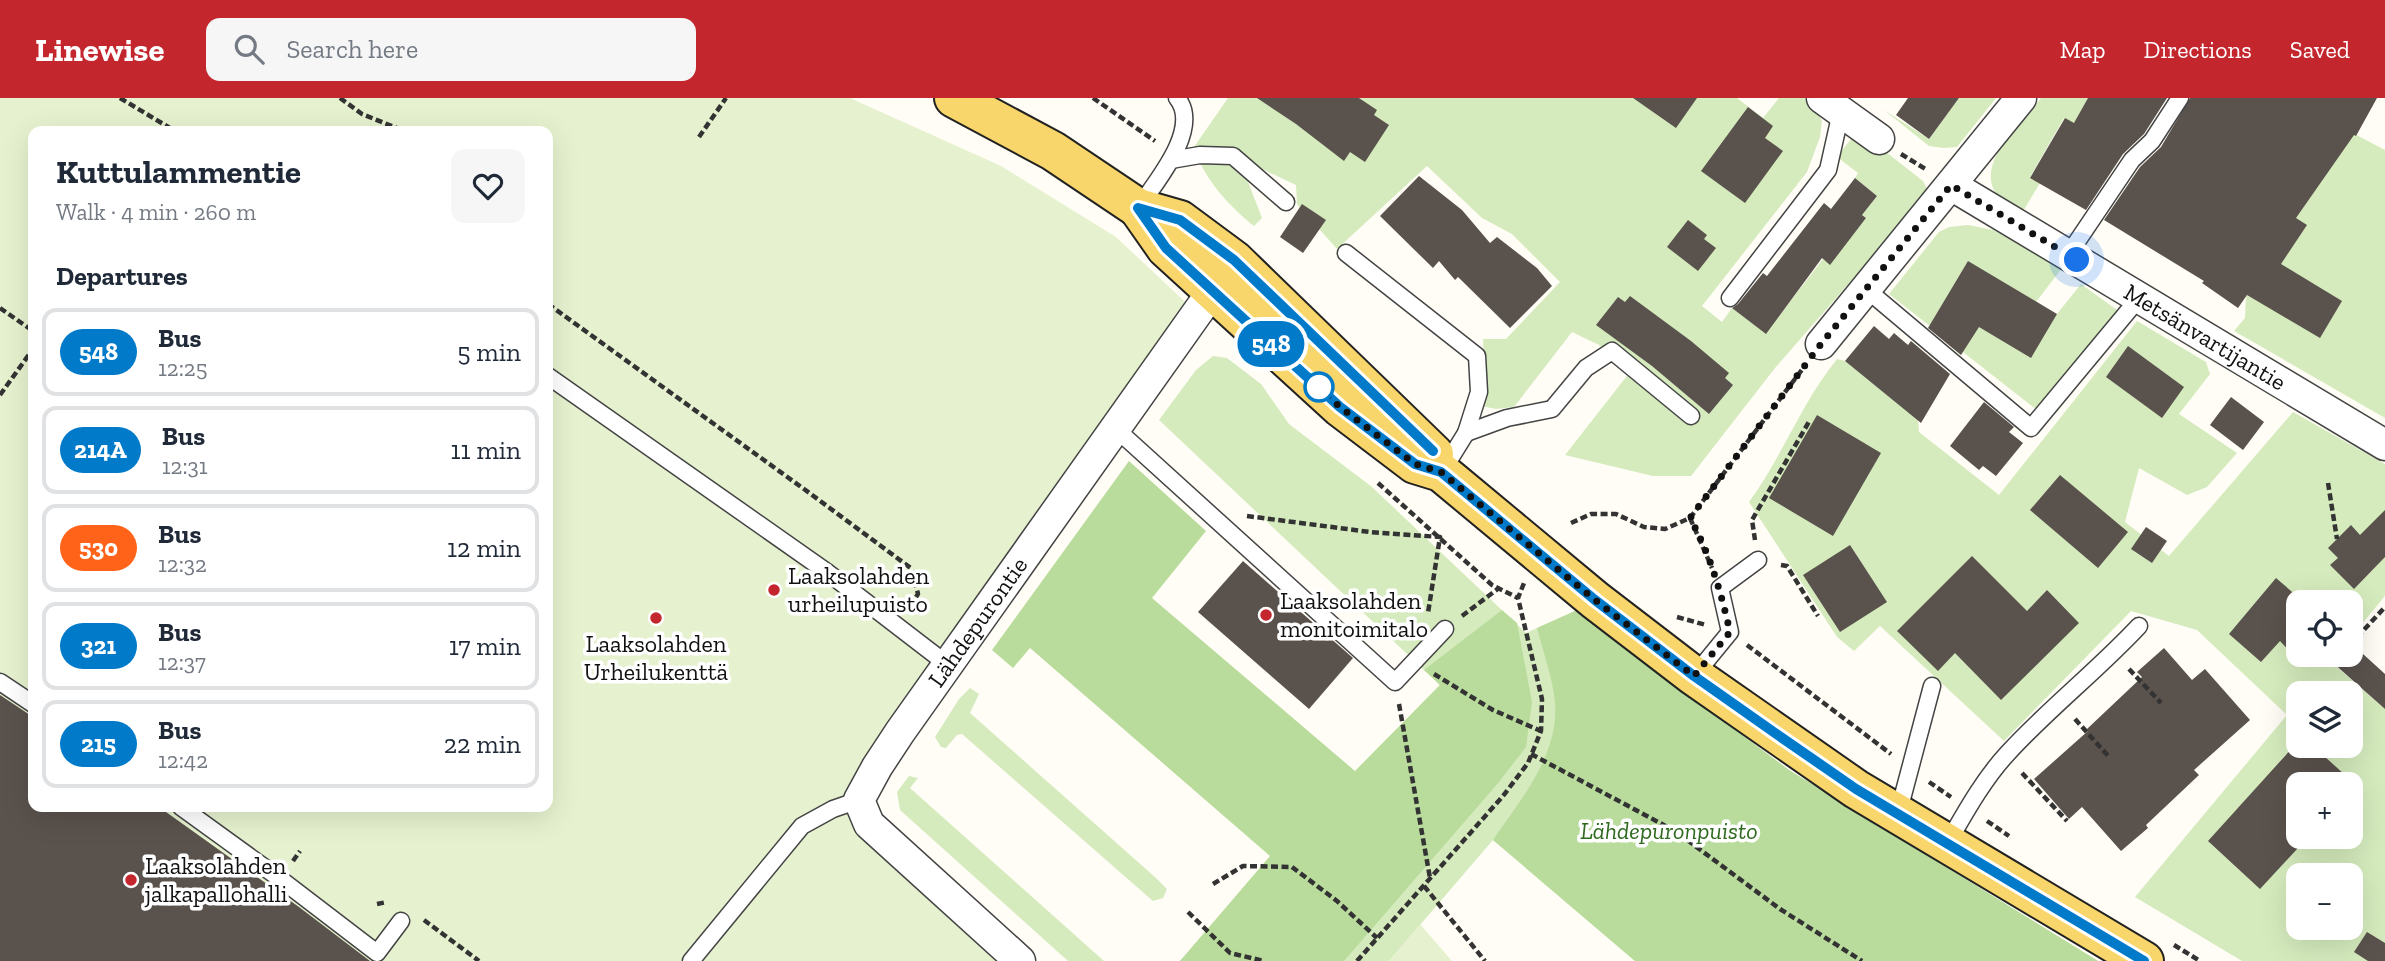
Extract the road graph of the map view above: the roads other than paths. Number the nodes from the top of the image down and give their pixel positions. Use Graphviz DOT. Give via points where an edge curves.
graph roads {
  1 [pos="954,98"];
  2 [pos="1177,98"];
  3 [pos="2021,98"];
  4 [pos="2180,98"];
  5 [pos="1831,105"];
  6 [pos="1879,139"];
  7 [pos="1171,160"];
  8 [pos="1951,185"];
  9 [pos="1286,202"];
  10 [pos="1138,208"];
  11 [pos="1346,253"];
  12 [pos="2068,255"];
  13 [pos="1234,260"];
  14 [pos="1866,289"];
  15 [pos="1212,291"];
  16 [pos="1730,298"];
  17 [pos="2139,298"];
  18 [pos="1821,344"];
  19 [pos="553,380"];
  20 [pos="1691,416"];
  21 [pos="1115,428"];
  22 [pos="1466,433"];
  23 [pos="2385,445"];
  24 [pos="1441,472"];
  25 [pos="1758,559"];
  26 [pos="2139,626"];
  27 [pos="1445,629"];
  28 [pos="948,665"];
  29 [pos="1694,676"];
  30 [pos="0,682"];
  31 [pos="1932,686"];
  32 [pos="28,701"];
  33 [pos="859,800"];
  34 [pos="188,812"];
  35 [pos="1898,814"];
  36 [pos="1947,844"];
  37 [pos="401,921"];
  38 [pos="2154,950"];
  39 [pos="374,957"];
  40 [pos="691,961"];
  41 [pos="1020,961"];
  1 -- 10 [label="main road" via="1053,151"];
  2 -- 7 [label="lane" via="1183,106 1184,127"];
  3 -- 8 [label="street"];
  4 -- 12 [label="lane"];
  5 -- 6 [label="street"];
  5 -- 16 [label="lane" via="1828,170"];
  7 -- 9 [label="lane" via="1233,156"];
  7 -- 10 [label="lane"];
  8 -- 12 [label="street, Metsänvartijantie"];
  8 -- 14 [label="street"];
  10 -- 13 [label="main road" via="1180,220"];
  10 -- 15 [label="main road" via="1166,248"];
  11 -- 22 [label="lane" via="1477,356 1479,392"];
  12 -- 17 [label="street, Metsänvartijantie"];
  13 -- 15 [label="street, Lähdepurontie"];
  13 -- 24 [label="main road" via="1433,451"];
  14 -- 17 [label="lane" via="2031,428"];
  14 -- 18 [label="street"];
  15 -- 21 [label="street, Lähdepurontie"];
  15 -- 24 [label="main road" via="1340,407 1415,464"];
  17 -- 23 [label="street, Metsänvartijantie"];
  19 -- 28 [label="lane" via="827,572"];
  20 -- 22 [label="lane" via="1612,351 1586,368 1552,409"];
  21 -- 27 [label="lane" via="1395,682"];
  21 -- 28 [label="street, Lähdepurontie"];
  22 -- 24 [label="lane"];
  24 -- 29 [label="main road"];
  25 -- 29 [label="lane" via="1720,589 1730,632"];
  26 -- 36 [label="lane" via="2006,755"];
  28 -- 33 [label="street, Lähdepurontie"];
  29 -- 35 [label="main road"];
  30 -- 32 [label="lane"];
  31 -- 35 [label="lane"];
  33 -- 40 [label="lane" via="802,826"];
  33 -- 41 [label="street" via="869,824"];
  34 -- 39 [label="lane" via="279,878"];
  35 -- 36 [label="main road"];
  36 -- 38 [label="main road"];
  37 -- 39 [label="lane"];
}
